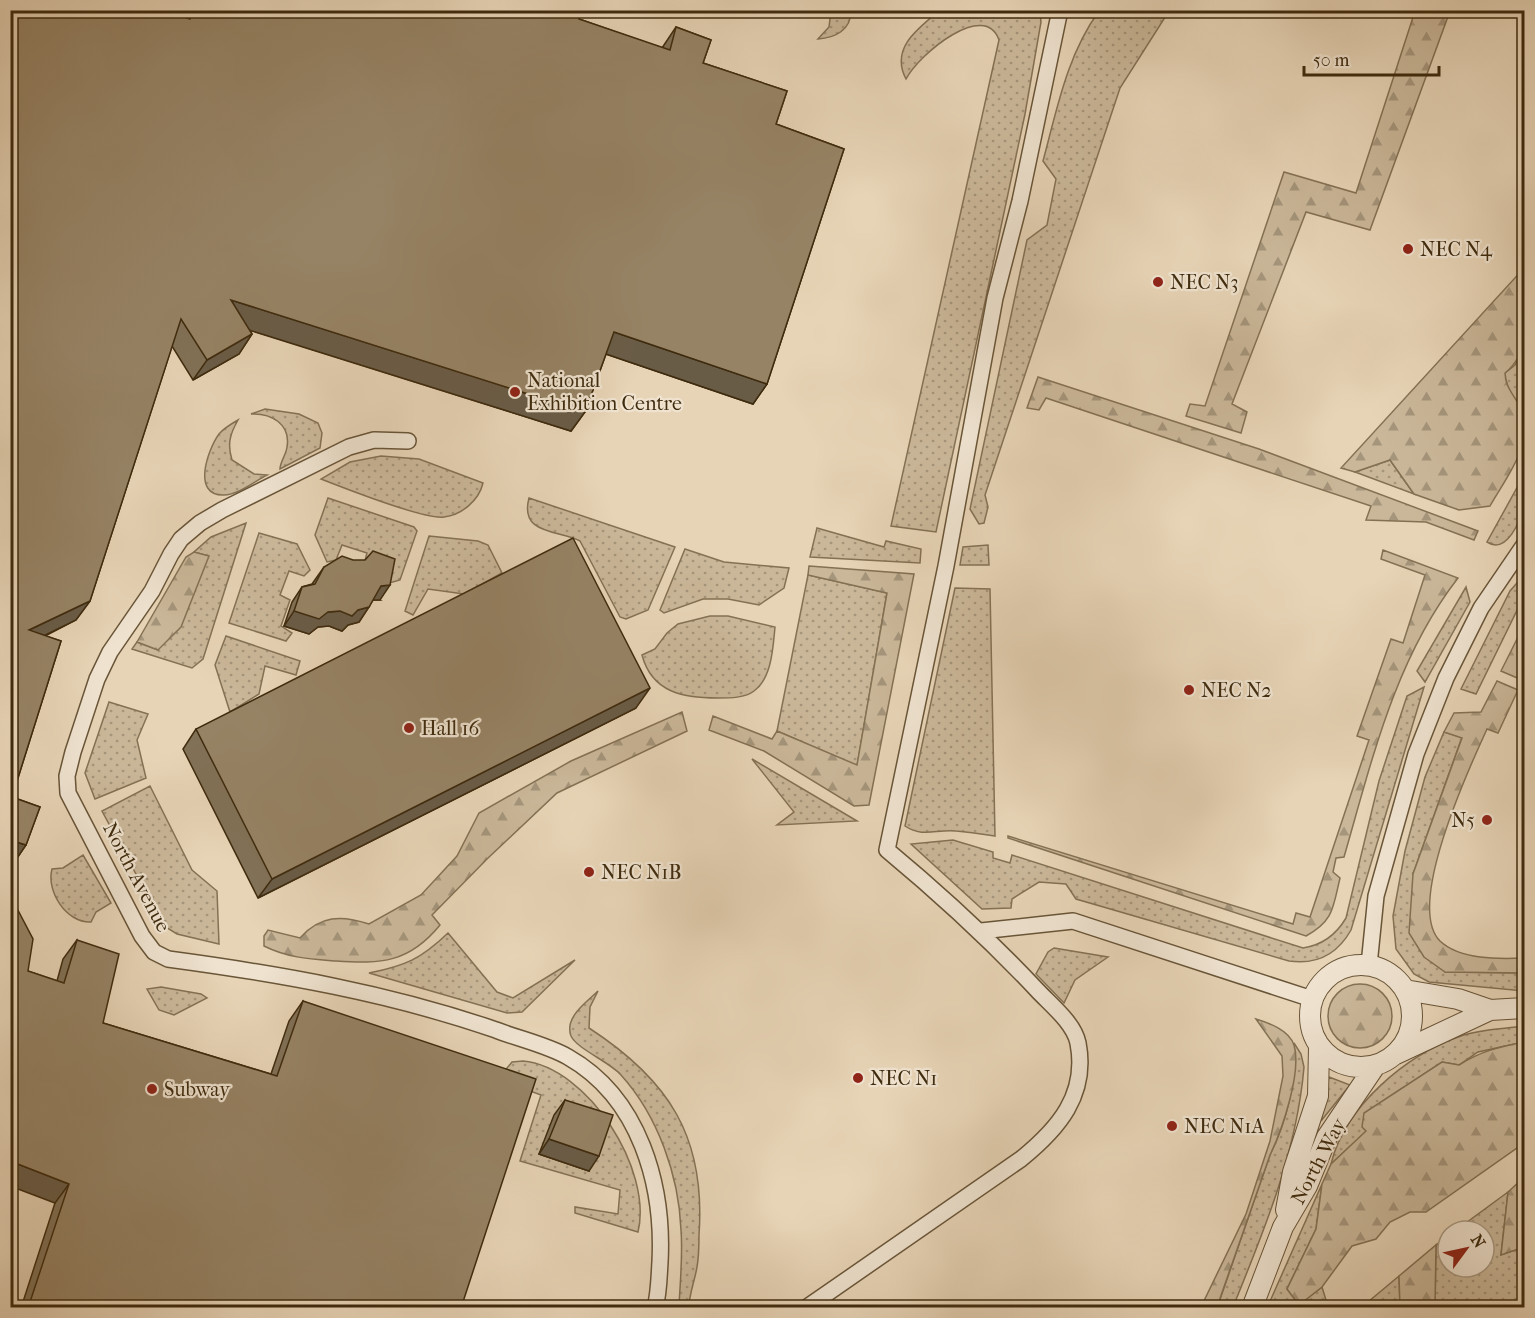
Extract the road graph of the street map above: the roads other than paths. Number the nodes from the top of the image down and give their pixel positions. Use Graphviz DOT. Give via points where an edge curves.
graph roads {
  1 [pos="1060,10"];
  2 [pos="408,441"];
  3 [pos="1524,545"];
  4 [pos="981,931"];
  5 [pos="1369,965"];
  6 [pos="1405,990"];
  7 [pos="1312,999"];
  8 [pos="1524,1008"];
  9 [pos="1490,1010"];
  10 [pos="1319,1047"];
  11 [pos="1395,1054"];
  12 [pos="1375,1066"];
  13 [pos="1283,1227"];
  14 [pos="655,1308"];
  15 [pos="806,1308"];
  16 [pos="1252,1308"];
  1 -- 4 [label="street" via="995,298 946,566 887,850"];
  2 -- 14 [label="street, North Avenue" via="374,440 349,447 222,510 182,539 97,679 73,752 68,792 153,952 168,959 313,980 436,1009 567,1057 602,1082 632,1124 654,1177 661,1216"];
  3 -- 5 [label="street" via="1481,608 1446,678 1416,754 1376,896"];
  4 -- 7 [label="street" via="1073,921"];
  4 -- 15 [label="street" via="1065,1020 1078,1041 1076,1092 1064,1119 1021,1159"];
  5 -- 6 [label="street" via="1390,974"];
  5 -- 7 [label="street" via="1334,972"];
  6 -- 9 [label="street" via="1458,999"];
  6 -- 11 [label="street" via="1411,1003 1410,1030"];
  7 -- 10 [label="street" via="1309,1016"];
  8 -- 9 [label="street"];
  9 -- 11 [label="street"];
  10 -- 12 [label="street" via="1335,1060 1354,1067"];
  10 -- 13 [label="street, North Way" via="1318,1096 1293,1172"];
  11 -- 12 [label="street"];
  12 -- 13 [label="street, North Way" via="1327,1137 1307,1185"];
  13 -- 16 [label="street, North Way"];
}
